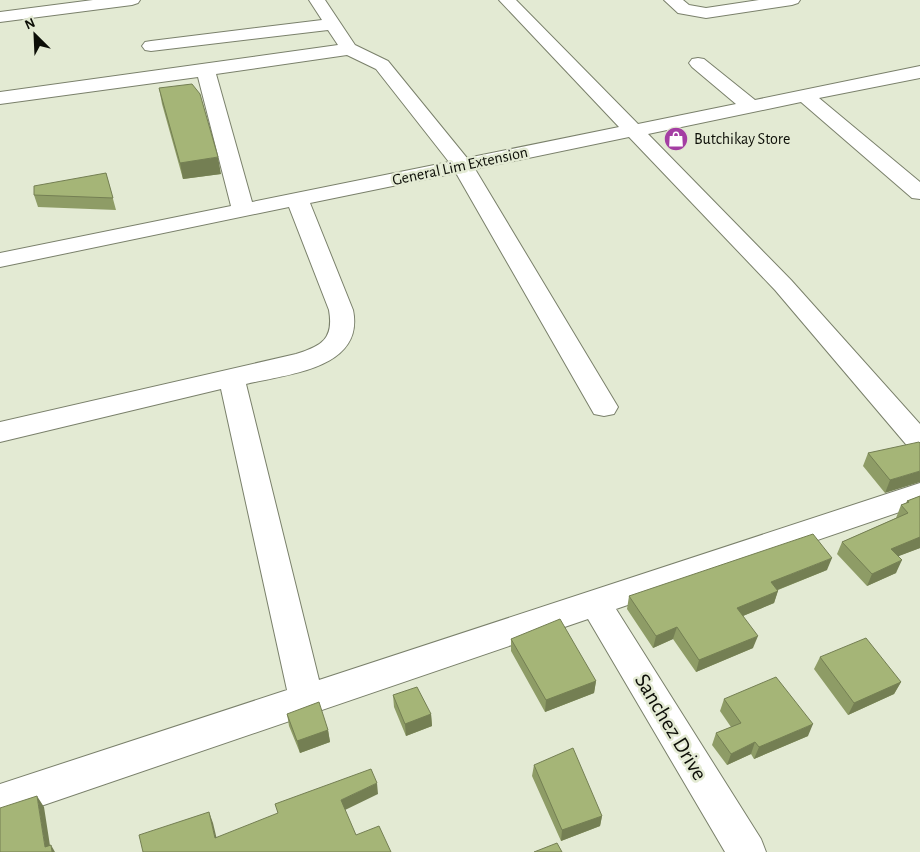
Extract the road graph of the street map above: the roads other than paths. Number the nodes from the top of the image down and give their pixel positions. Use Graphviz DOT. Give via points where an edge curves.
graph roads {
  1 [pos="132,0"];
  2 [pos="508,0"];
  3 [pos="672,0"];
  4 [pos="792,0"];
  5 [pos="322,1"];
  6 [pos="0,18"];
  7 [pos="332,24"];
  8 [pos="151,46"];
  9 [pos="349,49"];
  10 [pos="698,63"];
  11 [pos="206,70"];
  12 [pos="920,72"];
  13 [pos="804,96"];
  14 [pos="0,98"];
  15 [pos="750,106"];
  16 [pos="634,130"];
  17 [pos="462,165"];
  18 [pos="920,193"];
  19 [pos="297,199"];
  20 [pos="243,210"];
  21 [pos="0,260"];
  22 [pos="232,378"];
  23 [pos="604,407"];
  24 [pos="0,432"];
  25 [pos="920,442"];
  26 [pos="920,494"];
  27 [pos="595,602"];
  28 [pos="306,699"];
  29 [pos="0,802"];
  30 [pos="747,852"];
  1 -- 6 [label="street"];
  2 -- 16 [label="street"];
  3 -- 4 [label="street" via="684,9 706,13"];
  5 -- 7 [label="street"];
  7 -- 8 [label="street"];
  7 -- 9 [label="street"];
  9 -- 11 [label="street"];
  9 -- 17 [label="street" via="382,65"];
  10 -- 15 [label="street"];
  11 -- 14 [label="street"];
  11 -- 20 [label="street"];
  12 -- 13 [label="street, General Lim Extension"];
  13 -- 15 [label="street, General Lim Extension"];
  13 -- 18 [label="street"];
  15 -- 16 [label="street, General Lim Extension"];
  16 -- 17 [label="street, General Lim Extension"];
  16 -- 25 [label="street" via="789,292"];
  17 -- 19 [label="street, General Lim Extension"];
  17 -- 23 [label="street"];
  19 -- 20 [label="street, General Lim Extension"];
  19 -- 22 [label="street" via="341,310 343,328 339,339 328,351 307,360"];
  20 -- 21 [label="street, General Lim Extension"];
  22 -- 24 [label="street"];
  22 -- 28 [label="street"];
  26 -- 27 [label="street"];
  27 -- 28 [label="street"];
  27 -- 30 [label="street, Sanchez Drive"];
  28 -- 29 [label="street"];
}
